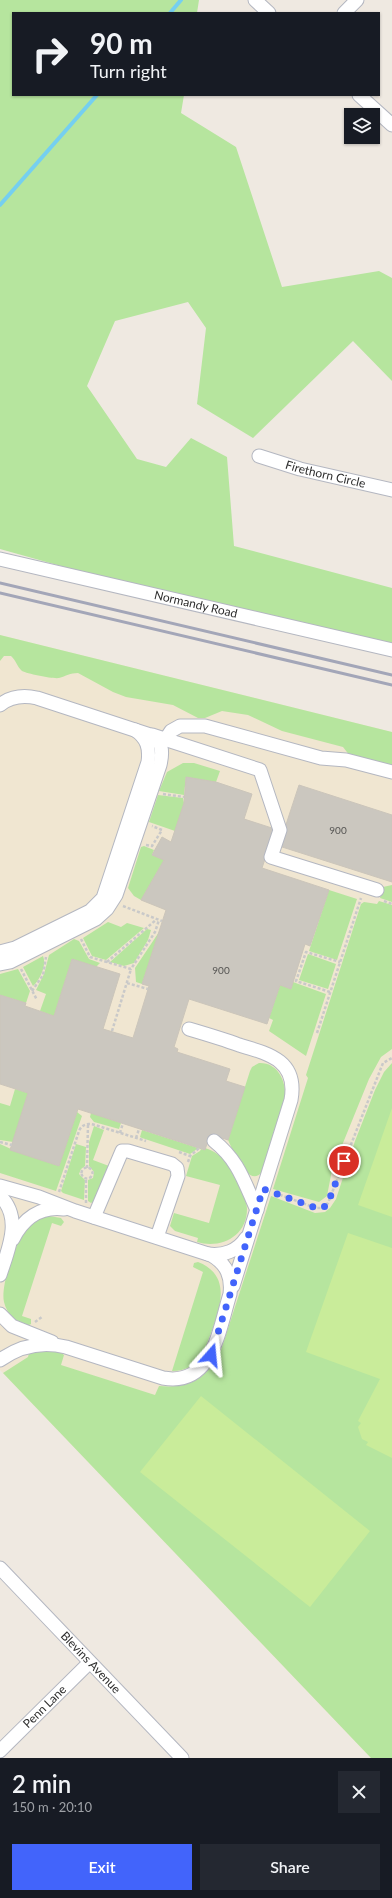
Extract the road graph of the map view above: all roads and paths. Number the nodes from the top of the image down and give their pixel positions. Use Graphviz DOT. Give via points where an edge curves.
graph roads {
  1 [pos="255,0"];
  2 [pos="356,0"];
  3 [pos="268,12"];
  4 [pos="345,12"];
  5 [pos="360,96"];
  6 [pos="392,125"];
  7 [pos="259,456"];
  8 [pos="392,490"];
  9 [pos="0,559"];
  10 [pos="392,650"];
  11 [pos="0,705"];
  12 [pos="134,729"];
  13 [pos="150,735"];
  14 [pos="165,740"];
  15 [pos="392,772"];
  16 [pos="156,793"];
  17 [pos="184,797"];
  18 [pos="146,824"];
  19 [pos="140,843"];
  20 [pos="371,888"];
  21 [pos="119,904"];
  22 [pos="159,920"];
  23 [pos="79,935"];
  24 [pos="0,952"];
  25 [pos="46,952"];
  26 [pos="106,962"];
  27 [pos="340,962"];
  28 [pos="0,964"];
  29 [pos="19,965"];
  30 [pos="131,969"];
  31 [pos="127,983"];
  32 [pos="148,989"];
  33 [pos="32,991"];
  34 [pos="330,992"];
  35 [pos="37,1000"];
  36 [pos="189,1029"];
  37 [pos="112,1031"];
  38 [pos="317,1033"];
  39 [pos="392,1058"];
  40 [pos="123,1123"];
  41 [pos="88,1124"];
  42 [pos="139,1129"];
  43 [pos="120,1133"];
  44 [pos="136,1138"];
  45 [pos="214,1141"];
  46 [pos="0,1142"];
  47 [pos="12,1146"];
  48 [pos="199,1148"];
  49 [pos="87,1168"];
  50 [pos="186,1168"];
  51 [pos="86,1179"];
  52 [pos="0,1186"];
  53 [pos="263,1189"];
  54 [pos="0,1196"];
  55 [pos="80,1207"];
  56 [pos="257,1210"];
  57 [pos="94,1217"];
  58 [pos="250,1231"];
  59 [pos="157,1238"];
  60 [pos="10,1244"];
  61 [pos="208,1254"];
  62 [pos="0,1275"];
  63 [pos="230,1294"];
  64 [pos="0,1314"];
  65 [pos="42,1317"];
  66 [pos="35,1322"];
  67 [pos="66,1347"];
  68 [pos="0,1360"];
  69 [pos="0,1568"];
  70 [pos="89,1663"];
  71 [pos="0,1751"];
  72 [pos="182,1758"];
  1 -- 3 [label="street"];
  2 -- 4 [label="street"];
  5 -- 6 [label="street"];
  7 -- 8 [label="street, Firethorn Circle" via="300,469"];
  9 -- 10 [label="street, Normandy Road"];
  11 -- 12 [label="street" via="14,697 29,696"];
  12 -- 13 [label="street"];
  12 -- 24 [label="street" via="146,740 148,762 103,898 90,911 15,948"];
  13 -- 14 [label="street"];
  13 -- 28 [label="street" via="160,742 161,760 112,903 96,919 10,962"];
  14 -- 15 [label="street" via="171,731 180,726 205,726 320,758 346,760"];
  14 -- 20 [label="street" via="260,770 280,830 272,857"];
  16 -- 17 [label="path"];
  18 -- 19 [label="path" via="162,830 152,846"];
  20 -- 27 [label="path"];
  21 -- 22 [label="path"];
  22 -- 26 [label="path"];
  22 -- 30 [label="path" via="155,932"];
  23 -- 26 [label="path" via="90,958"];
  25 -- 33 [label="path" via="43,975"];
  26 -- 30 [label="path"];
  27 -- 34 [label="path"];
  27 -- 34 [label="path" via="306,952 296,981"];
  29 -- 33 [label="path"];
  30 -- 31 [label="path"];
  31 -- 32 [label="path"];
  31 -- 37 [label="path"];
  33 -- 35 [label="path"];
  34 -- 38 [label="path"];
  36 -- 53 [label="street" via="272,1056 290,1073 293,1082 292,1100"];
  39 -- 53 [label="path" via="383,1063 328,1203 323,1208 316,1208"];
  40 -- 43 [label="path"];
  41 -- 49 [label="path"];
  42 -- 44 [label="path"];
  45 -- 56 [label="street" via="236,1163"];
  46 -- 47 [label="path"];
  48 -- 50 [label="path" via="190,1156"];
  49 -- 51 [label="path" via="92,1174"];
  49 -- 51 [label="path" via="81,1173"];
  51 -- 55 [label="path"];
  52 -- 55 [label="street"];
  53 -- 56 [label="street"];
  54 -- 60 [label="street" via="12,1214"];
  55 -- 57 [label="street"];
  55 -- 60 [label="street" via="52,1208 34,1214 21,1226"];
  56 -- 58 [label="street"];
  57 -- 59 [label="street"];
  57 -- 59 [label="street" via="122,1151 172,1164 178,1168 178,1176"];
  58 -- 61 [label="street" via="245,1241 235,1250 219,1255"];
  58 -- 63 [label="street"];
  59 -- 61 [label="street"];
  60 -- 62 [label="street"];
  61 -- 63 [label="street" via="227,1270 231,1280"];
  63 -- 67 [label="street" via="211,1355 200,1370 186,1377 163,1378"];
  64 -- 67 [label="street" via="17,1328"];
  65 -- 66 [label="path"];
  67 -- 68 [label="street" via="51,1344 35,1345 20,1349"];
  69 -- 70 [label="street, Blevins Avenue"];
  70 -- 71 [label="street, Penn Lane"];
  70 -- 72 [label="street, Blevins Avenue"];
}
